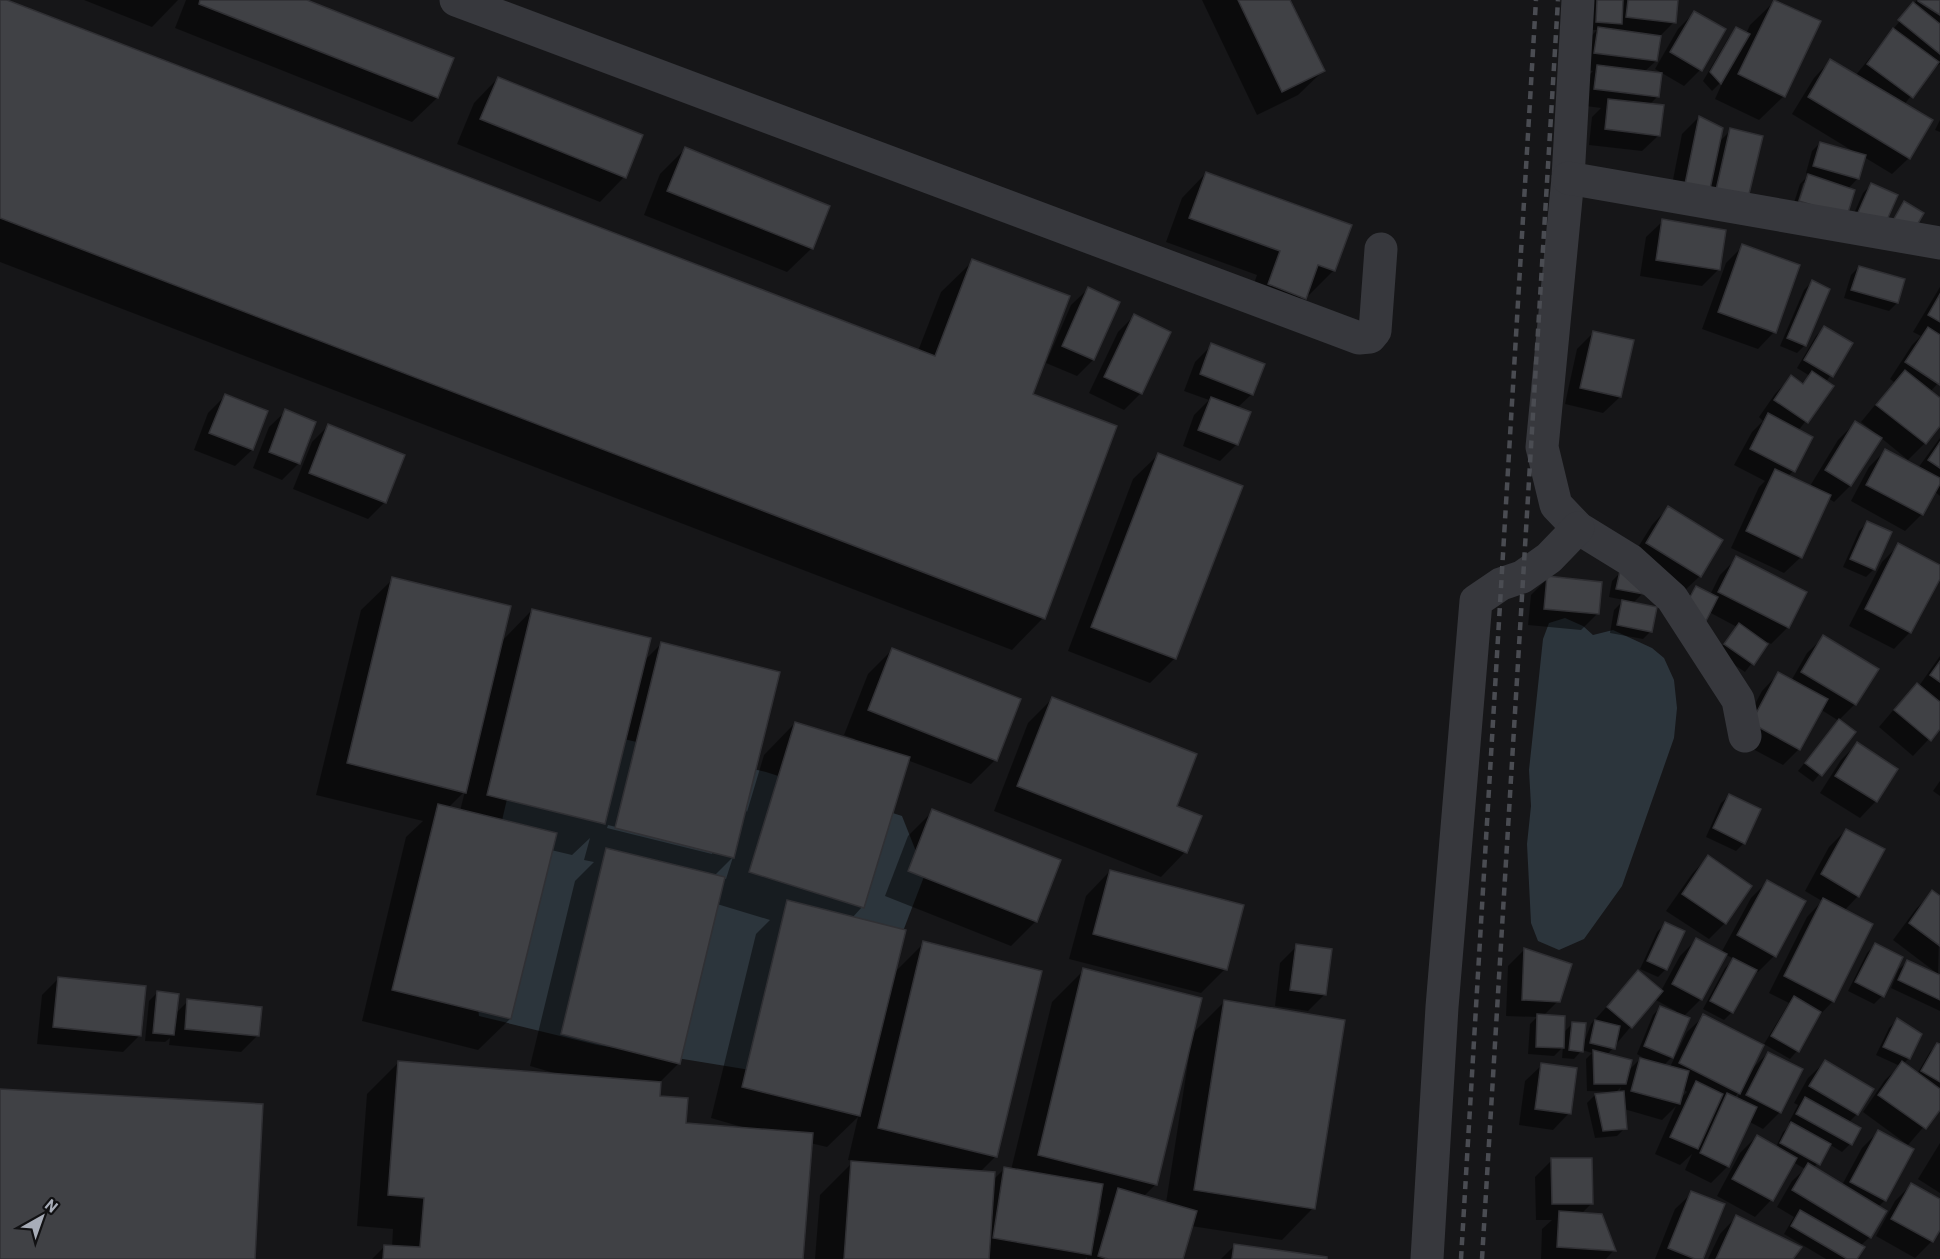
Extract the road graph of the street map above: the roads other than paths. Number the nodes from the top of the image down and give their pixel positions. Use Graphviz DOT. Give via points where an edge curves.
graph roads {
  1 [pos="456,0"];
  2 [pos="1578,0"];
  3 [pos="1568,178"];
  4 [pos="1940,243"];
  5 [pos="1381,249"];
  6 [pos="1578,528"];
  7 [pos="1745,736"];
  8 [pos="1427,1259"];
  1 -- 5 [label="street" via="1359,338 1370,337 1375,331"];
  2 -- 3 [label="street"];
  3 -- 4 [label="street"];
  3 -- 6 [label="street" via="1542,447 1556,505"];
  6 -- 7 [label="street" via="1630,560 1672,598 1738,700"];
  6 -- 8 [label="street" via="1549,558 1476,601 1442,1007"];
}
